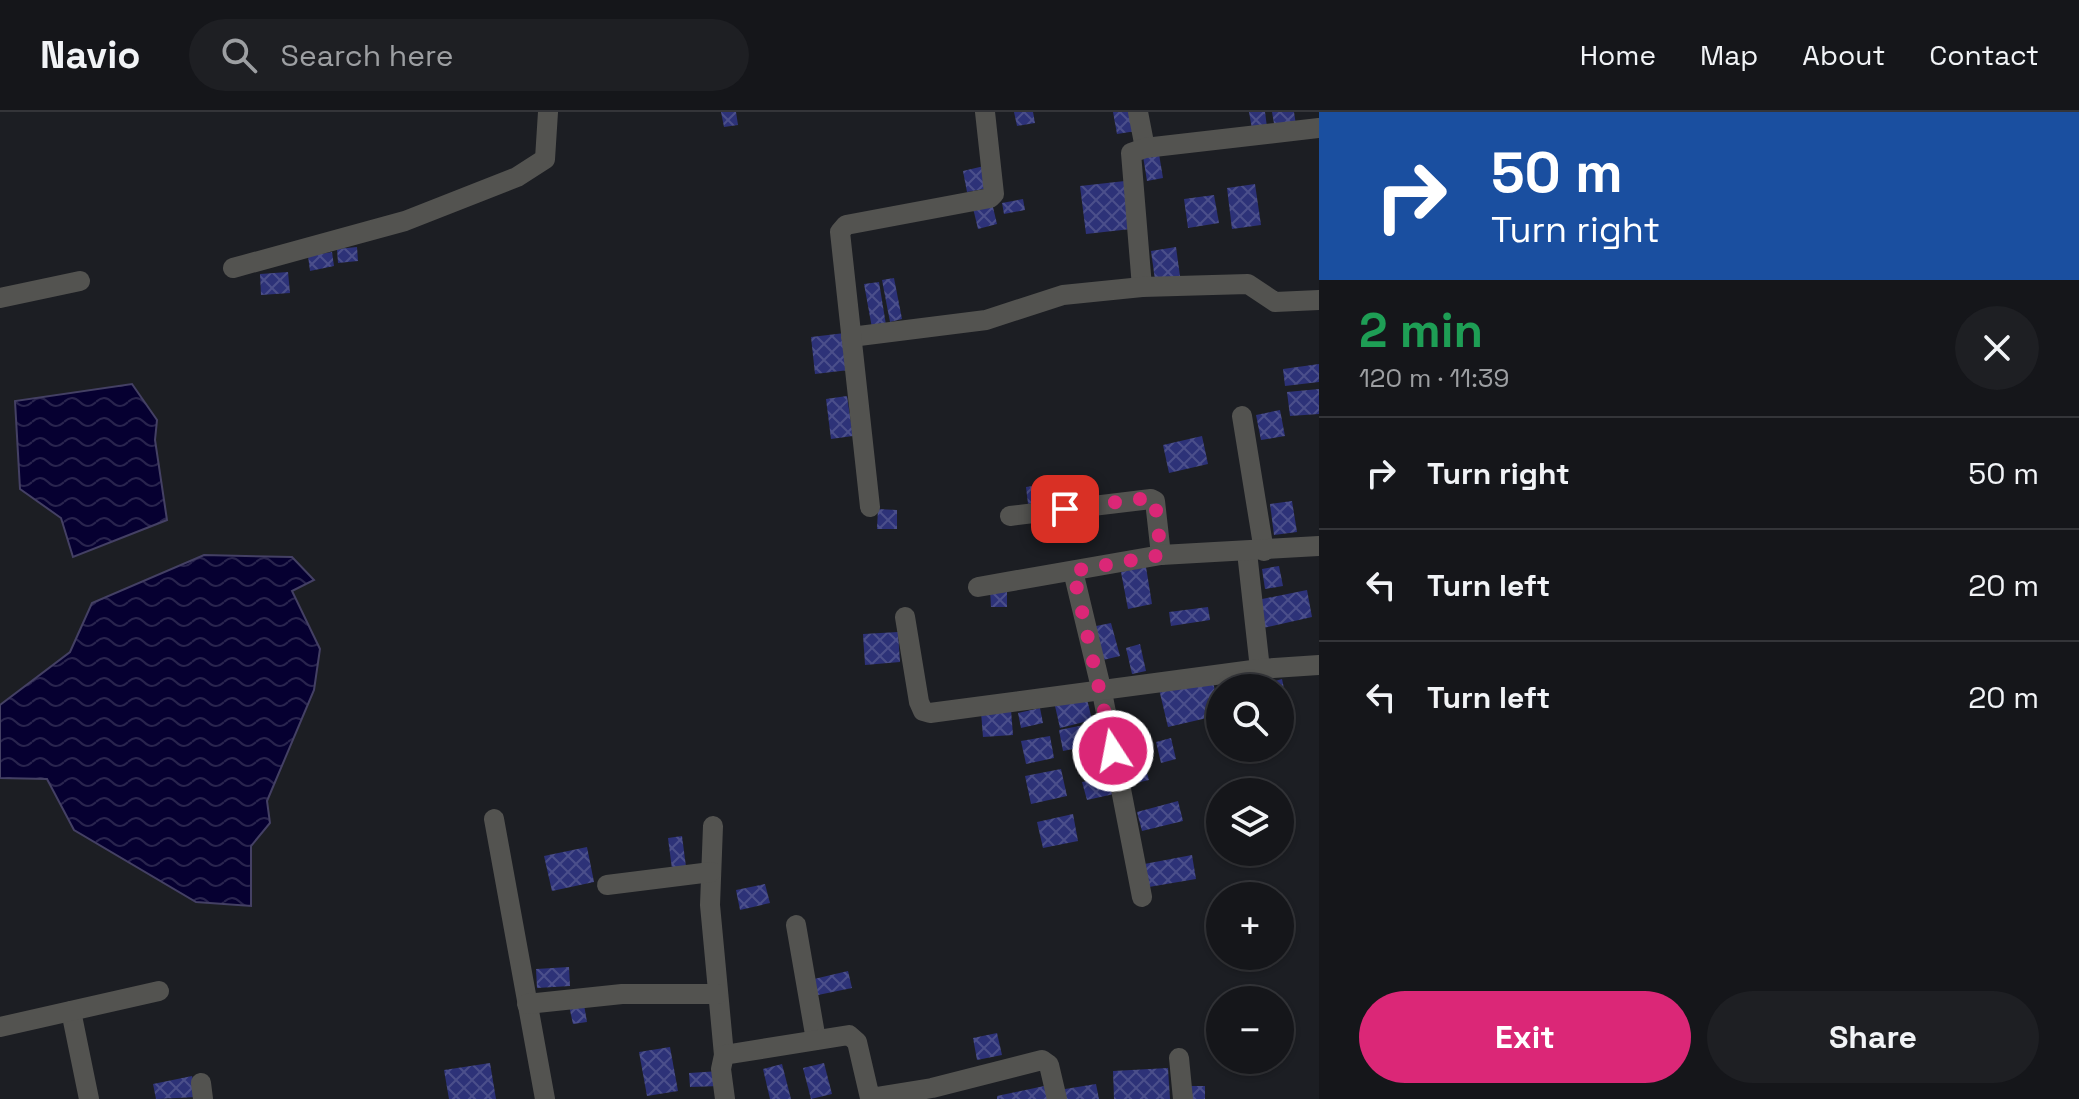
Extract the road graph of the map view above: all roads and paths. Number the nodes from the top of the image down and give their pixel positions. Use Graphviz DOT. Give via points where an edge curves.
graph roads {
  1 [pos="548,112"];
  2 [pos="985,112"];
  3 [pos="1138,112"];
  4 [pos="1319,128"];
  5 [pos="1145,148"];
  6 [pos="233,268"];
  7 [pos="80,281"];
  8 [pos="1142,287"];
  9 [pos="0,298"];
  10 [pos="1319,300"];
  11 [pos="851,337"];
  12 [pos="1242,416"];
  13 [pos="870,507"];
  14 [pos="1010,516"];
  15 [pos="1319,546"];
  16 [pos="1256,552"];
  17 [pos="1161,555"];
  18 [pos="1073,571"];
  19 [pos="978,587"];
  20 [pos="905,617"];
  21 [pos="1319,665"];
  22 [pos="1260,669"];
  23 [pos="1102,692"];
  24 [pos="494,819"];
  25 [pos="713,826"];
  26 [pos="711,872"];
  27 [pos="607,885"];
  28 [pos="1142,897"];
  29 [pos="796,925"];
  30 [pos="159,991"];
  31 [pos="718,994"];
  32 [pos="527,1004"];
  33 [pos="71,1011"];
  34 [pos="0,1027"];
  35 [pos="816,1040"];
  36 [pos="724,1055"];
  37 [pos="1179,1058"];
  38 [pos="89,1099"];
  39 [pos="545,1099"];
  40 [pos="725,1099"];
  41 [pos="1057,1099"];
  42 [pos="1183,1099"];
  1 -- 6 [label="street" via="545,159 517,177 405,221"];
  2 -- 11 [label="street" via="994,194 990,198 846,225 840,232"];
  3 -- 5 [label="street"];
  4 -- 5 [label="street"];
  5 -- 8 [label="street" via="1136,149 1130,159"];
  7 -- 9 [label="street"];
  8 -- 10 [label="street" via="1248,284 1275,302"];
  8 -- 11 [label="street" via="1063,295 986,320"];
  11 -- 13 [label="street"];
  12 -- 16 [label="street"];
  14 -- 17 [label="street" via="1151,499"];
  15 -- 16 [label="street"];
  16 -- 17 [label="street"];
  16 -- 22 [label="street"];
  17 -- 18 [label="street"];
  18 -- 19 [label="street"];
  18 -- 23 [label="street"];
  20 -- 23 [label="street" via="923,711"];
  21 -- 22 [label="street"];
  22 -- 23 [label="street"];
  23 -- 28 [label="street"];
  24 -- 32 [label="street"];
  25 -- 26 [label="street"];
  26 -- 27 [label="street"];
  26 -- 31 [label="street"];
  29 -- 35 [label="street"];
  30 -- 33 [label="street"];
  31 -- 32 [label="street" via="622,994"];
  31 -- 36 [label="street"];
  32 -- 39 [label="street"];
  33 -- 34 [label="street"];
  33 -- 38 [label="street"];
  35 -- 36 [label="street"];
  35 -- 41 [label="street" via="854,1038 870,1098 1042,1060 1049,1065"];
  36 -- 40 [label="street"];
  37 -- 42 [label="street"];
}
